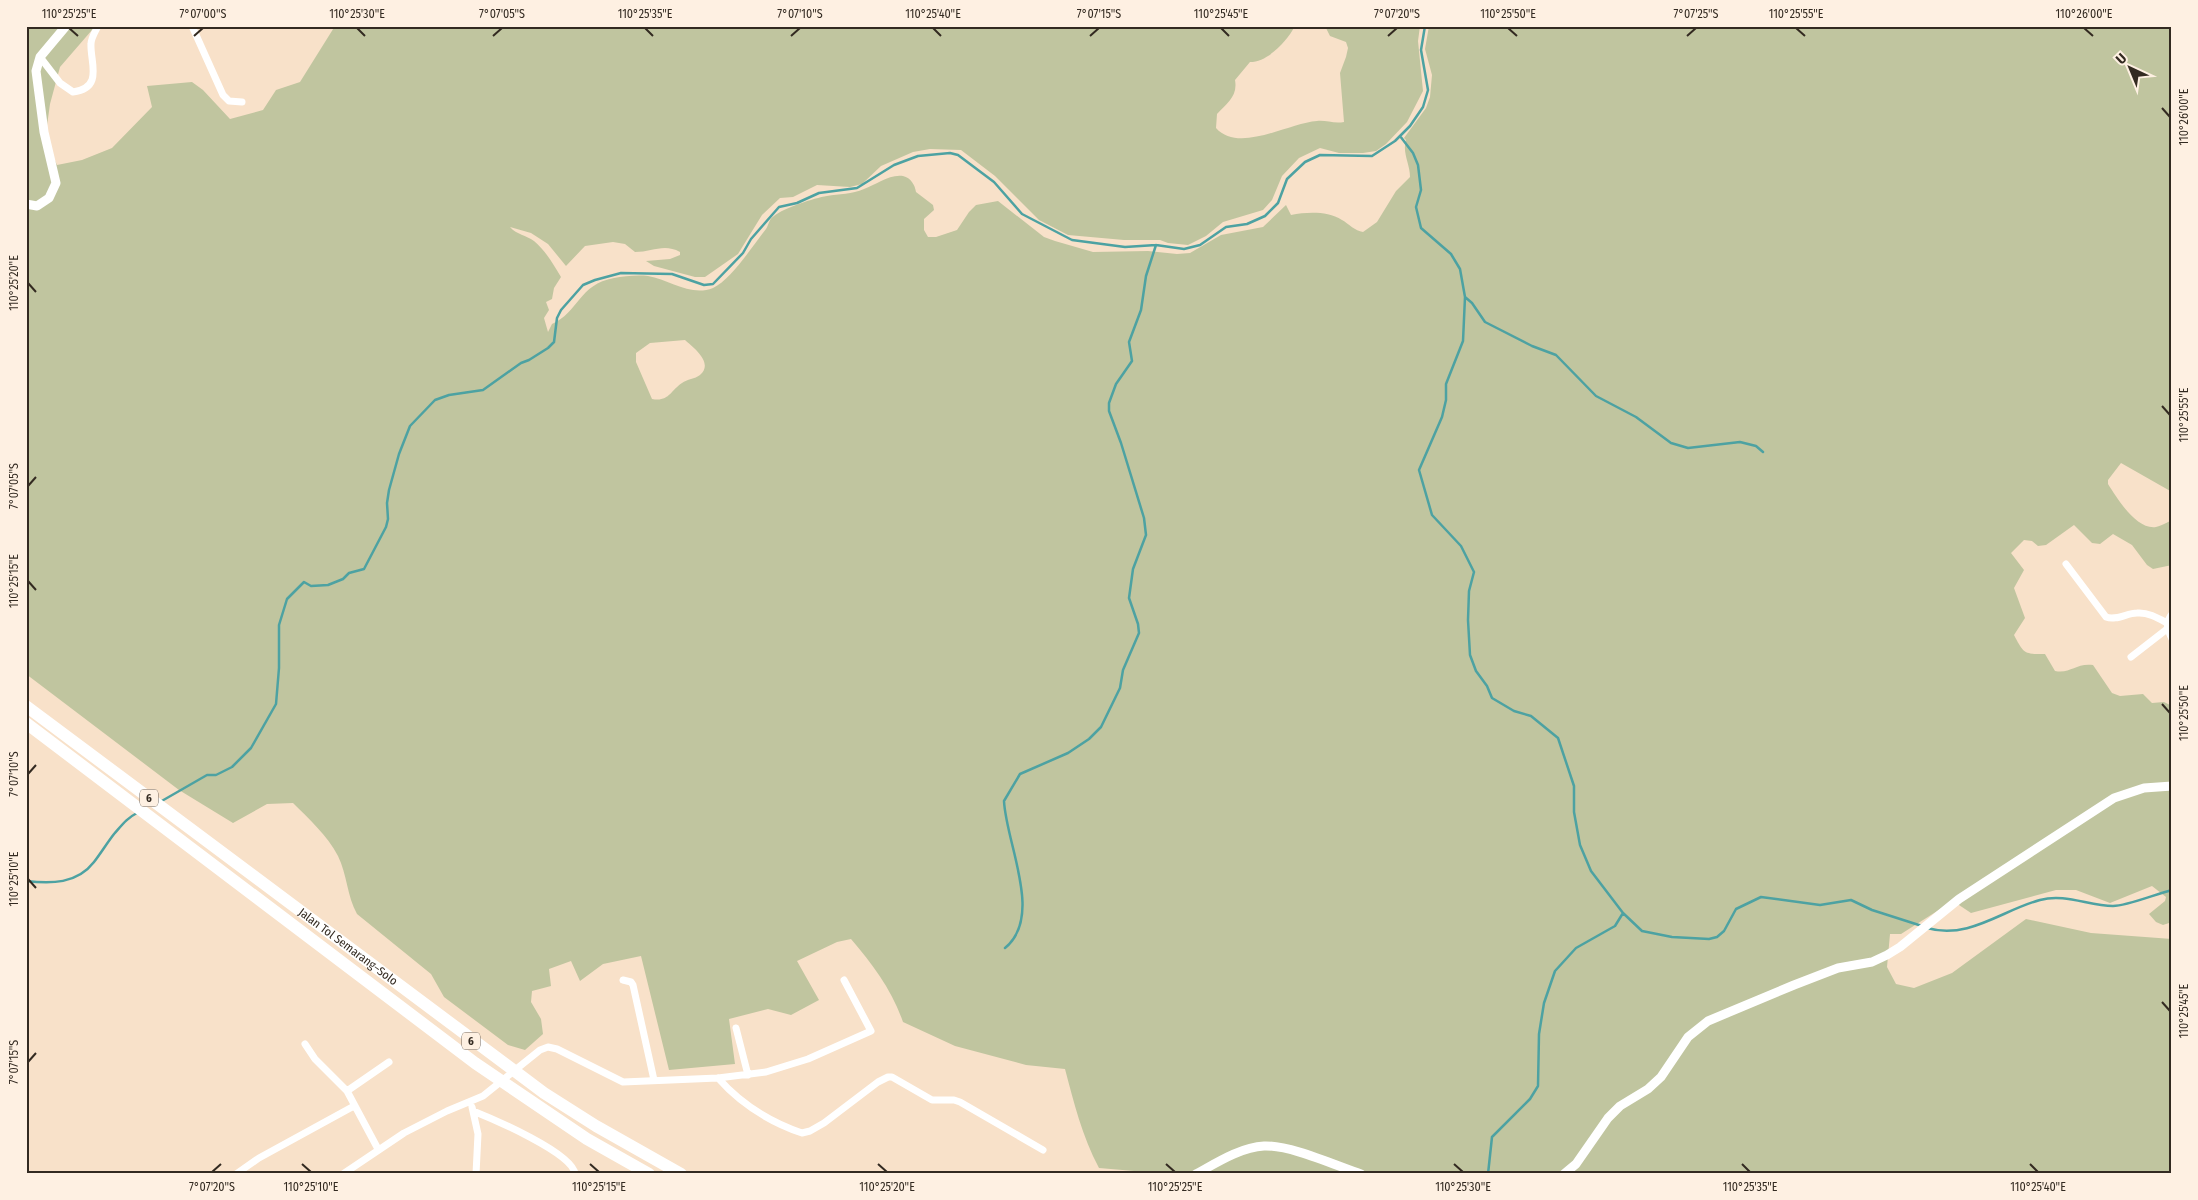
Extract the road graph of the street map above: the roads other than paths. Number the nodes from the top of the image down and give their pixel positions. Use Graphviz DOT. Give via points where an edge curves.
graph roads {
  1 [pos="66,26"];
  2 [pos="98,26"];
  3 [pos="192,26"];
  4 [pos="40,57"];
  5 [pos="242,102"];
  6 [pos="26,204"];
  7 [pos="2066,564"];
  8 [pos="2172,614"];
  9 [pos="2167,626"];
  10 [pos="2172,639"];
  11 [pos="2131,657"];
  12 [pos="26,706"];
  13 [pos="26,723"];
  14 [pos="2172,786"];
  15 [pos="623,980"];
  16 [pos="844,980"];
  17 [pos="736,1028"];
  18 [pos="305,1044"];
  19 [pos="389,1062"];
  20 [pos="748,1075"];
  21 [pos="718,1078"];
  22 [pos="654,1080"];
  23 [pos="347,1091"];
  24 [pos="470,1102"];
  25 [pos="354,1106"];
  26 [pos="473,1111"];
  27 [pos="378,1149"];
  28 [pos="1044,1150"];
  29 [pos="236,1174"];
  30 [pos="343,1174"];
  31 [pos="476,1174"];
  32 [pos="575,1174"];
  33 [pos="649,1174"];
  34 [pos="681,1174"];
  35 [pos="1196,1174"];
  36 [pos="1361,1174"];
  37 [pos="1564,1174"];
  1 -- 4 [label="street"];
  2 -- 4 [label="street" via="91,44 93,76 79,91 73,92 60,83"];
  3 -- 5 [label="street" via="223,95 229,101"];
  4 -- 6 [label="street" via="36,79 56,182 49,198 37,206"];
  7 -- 9 [label="street" via="2106,618 2145,613"];
  8 -- 9 [label="street"];
  9 -- 10 [label="street"];
  9 -- 11 [label="street"];
  12 -- 34 [label="highway, Jalan Tol Semarang–Solo / 6" via="544,1093"];
  13 -- 33 [label="highway, Jalan Tol Semarang–Solo / 6" via="506,1085 587,1139"];
  14 -- 37 [label="street" via="2144,788 2114,798 2007,867 1900,947 1872,962 1838,968 1700,1027 1680,1047 1661,1077 1608,1118 1576,1164"];
  15 -- 22 [label="street" via="633,985"];
  16 -- 20 [label="street" via="871,1031 808,1059"];
  17 -- 20 [label="street"];
  18 -- 23 [label="street" via="315,1059"];
  19 -- 23 [label="street"];
  20 -- 21 [label="street"];
  21 -- 22 [label="street"];
  21 -- 28 [label="street" via="729,1091 755,1110 802,1133 816,1128 878,1082 892,1077 932,1100 960,1102"];
  22 -- 24 [label="street" via="619,1080 548,1047"];
  23 -- 25 [label="street"];
  24 -- 26 [label="street"];
  24 -- 27 [label="street" via="426,1121"];
  25 -- 27 [label="street"];
  25 -- 29 [label="street"];
  26 -- 31 [label="street" via="478,1134"];
  26 -- 32 [label="street" via="502,1122 554,1151 573,1166"];
  27 -- 30 [label="street"];
  35 -- 36 [label="street" via="1231,1156 1263,1146 1285,1149"];
}
